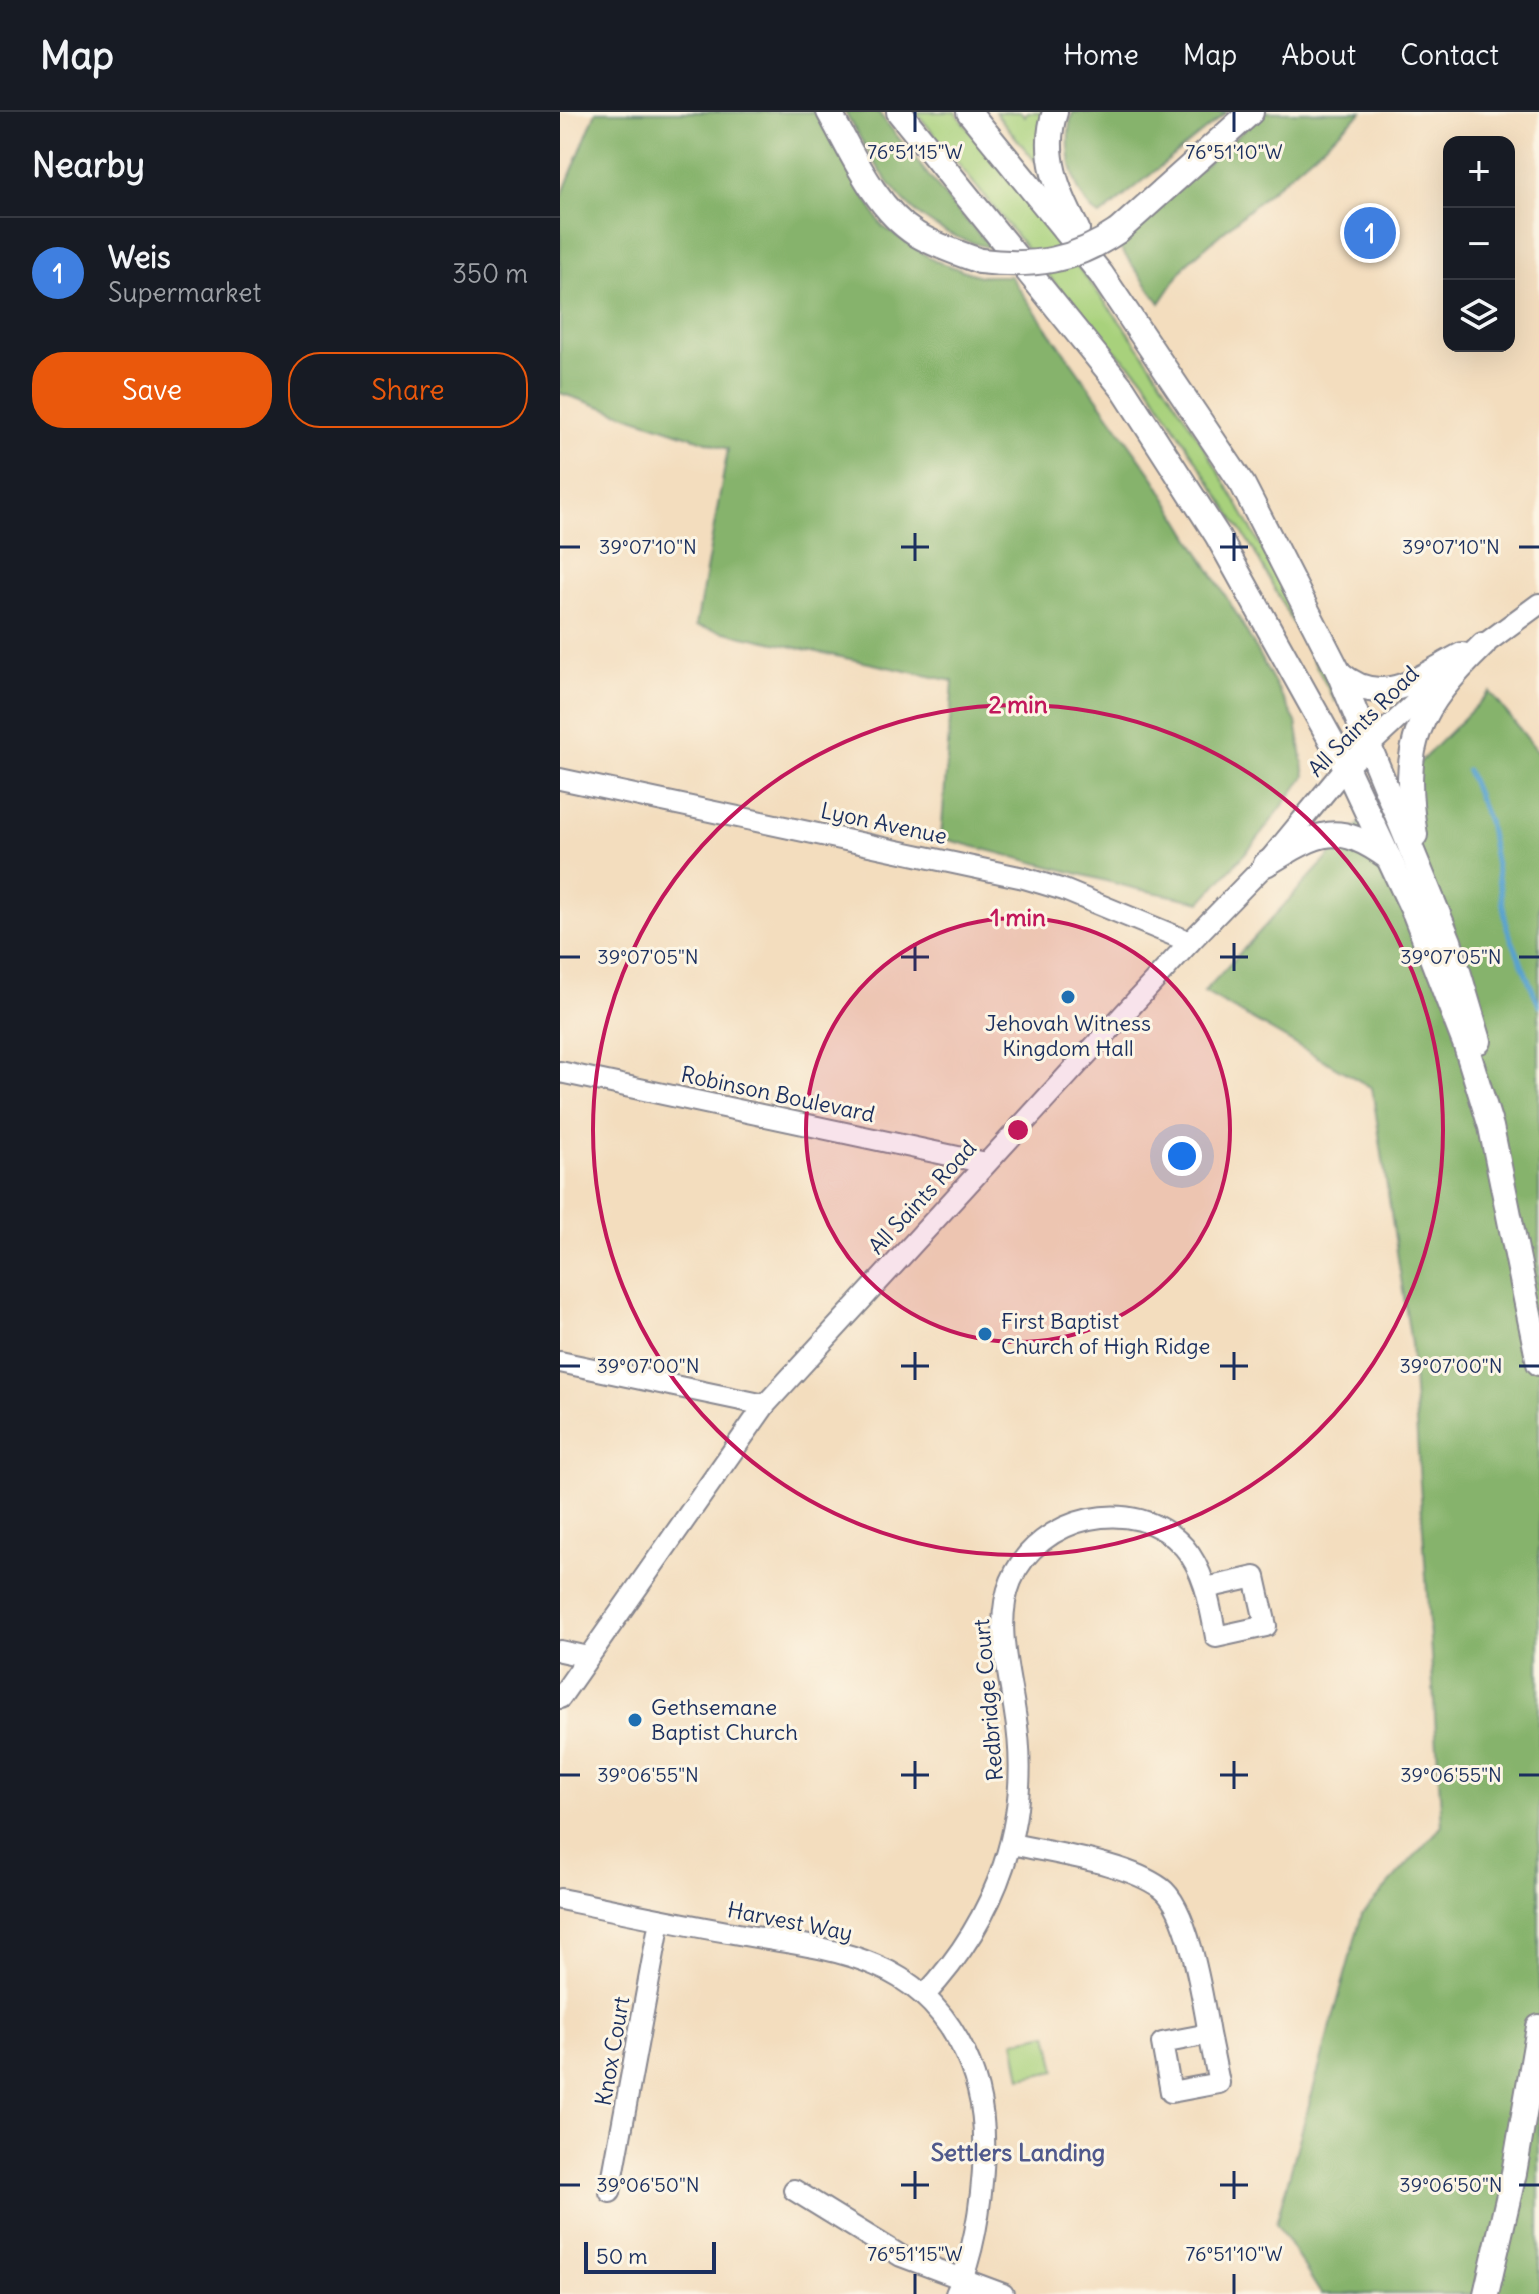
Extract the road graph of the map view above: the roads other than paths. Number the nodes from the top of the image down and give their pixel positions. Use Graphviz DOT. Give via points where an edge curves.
graph roads {
  1 [pos="829,112"];
  2 [pos="899,112"];
  3 [pos="969,112"];
  4 [pos="1055,112"];
  5 [pos="1251,112"];
  6 [pos="1101,274"];
  7 [pos="1539,604"];
  8 [pos="1483,645"];
  9 [pos="1339,673"];
  10 [pos="1369,745"];
  11 [pos="1346,767"];
  12 [pos="560,779"];
  13 [pos="1391,859"];
  14 [pos="1266,864"];
  15 [pos="1449,941"];
  16 [pos="1190,942"];
  17 [pos="560,1072"];
  18 [pos="1491,1127"];
  19 [pos="986,1163"];
  20 [pos="560,1362"];
  21 [pos="1539,1363"];
  22 [pos="765,1405"];
  23 [pos="1206,1588"];
  24 [pos="560,1651"];
  25 [pos="588,1657"];
  26 [pos="560,1698"];
  27 [pos="1012,1844"];
  28 [pos="560,1899"];
  29 [pos="660,1920"];
  30 [pos="924,1996"];
  31 [pos="1539,2027"];
  32 [pos="1209,2034"];
  33 [pos="794,2190"];
  34 [pos="610,2192"];
  35 [pos="959,2286"];
  36 [pos="1003,2294"];
  37 [pos="1486,2294"];
  1 -- 5 [label="main road, bridge" via="873,188 914,232 980,261 1025,264 1067,259 1118,231"];
  2 -- 11 [label="main road" via="1123,389 1217,535"];
  3 -- 6 [label="main road"];
  4 -- 6 [label="main road" via="1049,144 1054,177"];
  6 -- 9 [label="main road" via="1243,485"];
  7 -- 8 [label="street, All Saints Road"];
  8 -- 9 [label="main road" via="1387,691 1355,687"];
  8 -- 10 [label="street, All Saints Road"];
  8 -- 15 [label="main road" via="1432,701 1411,755 1415,836"];
  9 -- 10 [label="main road"];
  10 -- 11 [label="street, All Saints Road"];
  10 -- 15 [label="main road"];
  11 -- 13 [label="main road"];
  11 -- 14 [label="street, All Saints Road"];
  12 -- 16 [label="street, Lyon Avenue" via="1024,878"];
  13 -- 14 [label="main road" via="1359,837 1331,833"];
  13 -- 18 [label="main road" via="1445,987"];
  14 -- 16 [label="street, All Saints Road"];
  15 -- 18 [label="main road" via="1482,1051"];
  16 -- 19 [label="street, All Saints Road"];
  17 -- 19 [label="street, Robinson Boulevard"];
  18 -- 21 [label="main road"];
  19 -- 22 [label="street, All Saints Road"];
  20 -- 22 [label="street"];
  22 -- 25 [label="street, All Saints Road"];
  23 -- 27 [label="street, Redbridge Court" via="1182,1545 1148,1523 1128,1518 1097,1516 1067,1525 1023,1559 1003,1613 1020,1766"];
  24 -- 25 [label="street"];
  25 -- 26 [label="street, All Saints Road"];
  27 -- 30 [label="street, Redbridge Court" via="975,1931 955,1963"];
  27 -- 32 [label="street" via="1115,1869 1163,1889 1195,1962"];
  28 -- 29 [label="street, Harvest Way"];
  29 -- 30 [label="street, Harvest Way" via="844,1954 898,1976"];
  29 -- 34 [label="street, Knox Court"];
  30 -- 35 [label="street, Harvest Way" via="967,2053 983,2103 983,2180"];
  31 -- 37 [label="main road"];
  33 -- 35 [label="street"];
  35 -- 36 [label="street"];
}
